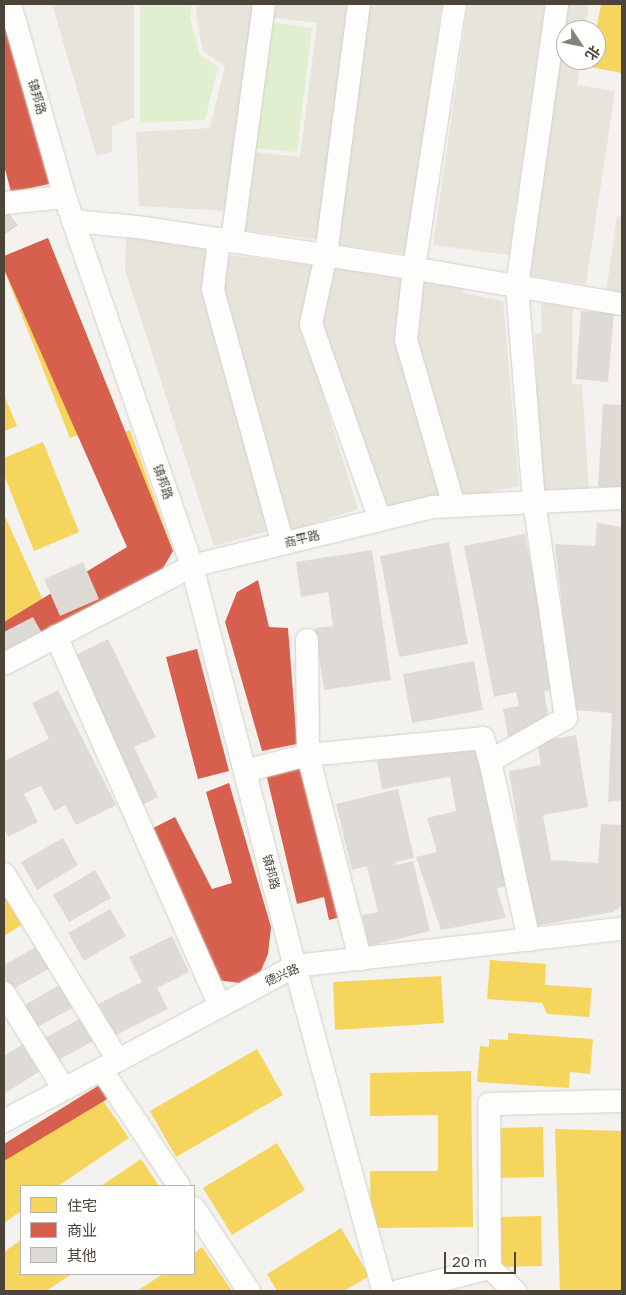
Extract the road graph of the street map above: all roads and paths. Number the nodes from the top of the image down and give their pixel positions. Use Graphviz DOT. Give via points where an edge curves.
graph roads {
  1 [pos="10,4"];
  2 [pos="264,4"];
  3 [pos="359,4"];
  4 [pos="454,4"];
  5 [pos="557,4"];
  6 [pos="65,197"];
  7 [pos="4,203"];
  8 [pos="73,221"];
  9 [pos="226,240"];
  10 [pos="326,255"];
  11 [pos="414,268"];
  12 [pos="517,286"];
  13 [pos="622,304"];
  14 [pos="622,498"];
  15 [pos="534,502"];
  16 [pos="454,506"];
  17 [pos="380,520"];
  18 [pos="283,544"];
  19 [pos="192,566"];
  20 [pos="56,636"];
  21 [pos="306,640"];
  22 [pos="4,664"];
  23 [pos="308,755"];
  24 [pos="490,760"];
  25 [pos="244,771"];
  26 [pos="4,874"];
  27 [pos="622,929"];
  28 [pos="529,940"];
  29 [pos="360,959"];
  30 [pos="295,966"];
  31 [pos="4,993"];
  32 [pos="220,1006"];
  33 [pos="110,1065"];
  34 [pos="64,1089"];
  35 [pos="622,1101"];
  36 [pos="4,1121"];
  37 [pos="178,1185"];
  38 [pos="195,1210"];
  39 [pos="490,1268"];
  40 [pos="249,1291"];
  41 [pos="383,1291"];
  42 [pos="399,1291"];
  43 [pos="514,1291"];
  1 -- 6 [label="street, 镇邦路"];
  2 -- 9 [label="street"];
  3 -- 10 [label="street"];
  4 -- 11 [label="street"];
  5 -- 12 [label="street"];
  6 -- 7 [label="street"];
  6 -- 8 [label="street, 镇邦路"];
  8 -- 9 [label="street"];
  8 -- 19 [label="street, 镇邦路"];
  9 -- 10 [label="street"];
  9 -- 18 [label="street" via="213,290"];
  10 -- 11 [label="street"];
  10 -- 17 [label="street" via="311,324"];
  11 -- 12 [label="street"];
  11 -- 16 [label="street" via="406,340"];
  12 -- 13 [label="street"];
  12 -- 15 [label="street"];
  14 -- 15 [label="street, 商平路"];
  15 -- 16 [label="street, 商平路"];
  15 -- 24 [label="street" via="566,718"];
  16 -- 17 [label="street, 商平路" via="433,507"];
  17 -- 18 [label="street, 商平路"];
  18 -- 19 [label="street, 商平路"];
  19 -- 20 [label="street, 商平路"];
  19 -- 25 [label="street, 镇邦路"];
  20 -- 22 [label="street, 商平路"];
  20 -- 32 [label="street"];
  21 -- 23 [label="street"];
  23 -- 24 [label="street" via="483,738"];
  23 -- 25 [label="street"];
  23 -- 29 [label="street"];
  24 -- 28 [label="street"];
  25 -- 30 [label="street, 镇邦路"];
  26 -- 33 [label="street"];
  27 -- 28 [label="street, 德兴路"];
  28 -- 29 [label="street, 德兴路"];
  29 -- 30 [label="street, 德兴路"];
  30 -- 32 [label="street, 德兴路"];
  30 -- 41 [label="street, 镇邦路"];
  31 -- 34 [label="street"];
  32 -- 33 [label="street, 德兴路"];
  33 -- 34 [label="street, 德兴路"];
  33 -- 37 [label="street"];
  34 -- 36 [label="street, 德兴路"];
  35 -- 39 [label="street" via="489,1104"];
  38 -- 40 [label="street"];
  39 -- 42 [label="street"];
  39 -- 43 [label="street"];
}
